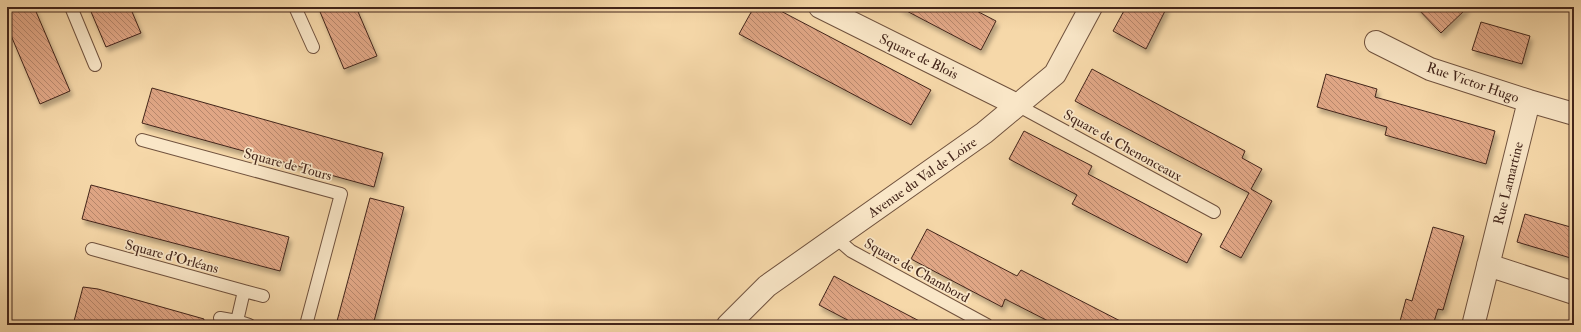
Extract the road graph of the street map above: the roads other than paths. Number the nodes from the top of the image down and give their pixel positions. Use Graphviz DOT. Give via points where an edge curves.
graph roads {
  1 [pos="71,7"];
  2 [pos="294,7"];
  3 [pos="820,7"];
  4 [pos="1091,7"];
  5 [pos="1376,42"];
  6 [pos="313,47"];
  7 [pos="95,65"];
  8 [pos="1529,101"];
  9 [pos="1017,105"];
  10 [pos="1574,114"];
  11 [pos="142,140"];
  12 [pos="1214,212"];
  13 [pos="836,238"];
  14 [pos="92,249"];
  15 [pos="1488,265"];
  16 [pos="244,291"];
  17 [pos="1574,293"];
  18 [pos="263,296"];
  19 [pos="220,318"];
  20 [pos="237,321"];
  21 [pos="249,325"];
  22 [pos="306,325"];
  23 [pos="728,325"];
  24 [pos="987,325"];
  25 [pos="1475,325"];
  1 -- 7 [label="lane"];
  2 -- 6 [label="lane"];
  3 -- 9 [label="street, Square de Blois"];
  4 -- 9 [label="street, Avenue du Val de Loire" via="1055,74"];
  5 -- 8 [label="street, Rue Victor Hugo" via="1430,69"];
  8 -- 10 [label="street, Rue Victor Hugo"];
  8 -- 15 [label="street, Rue Lamartine"];
  9 -- 12 [label="lane, Square de Chenonceaux"];
  9 -- 13 [label="street, Avenue du Val de Loire" via="984,133"];
  11 -- 22 [label="lane, Square de Tours" via="341,194"];
  13 -- 23 [label="street, Avenue du Val de Loire" via="767,286"];
  13 -- 24 [label="lane, Square de Chambord" via="851,251"];
  14 -- 16 [label="lane, Square d'Orléans"];
  15 -- 17 [label="street"];
  15 -- 25 [label="street, Rue Lamartine"];
  16 -- 18 [label="lane, Square d'Orléans"];
  16 -- 20 [label="lane"];
  19 -- 20 [label="lane"];
  20 -- 21 [label="lane"];
}
